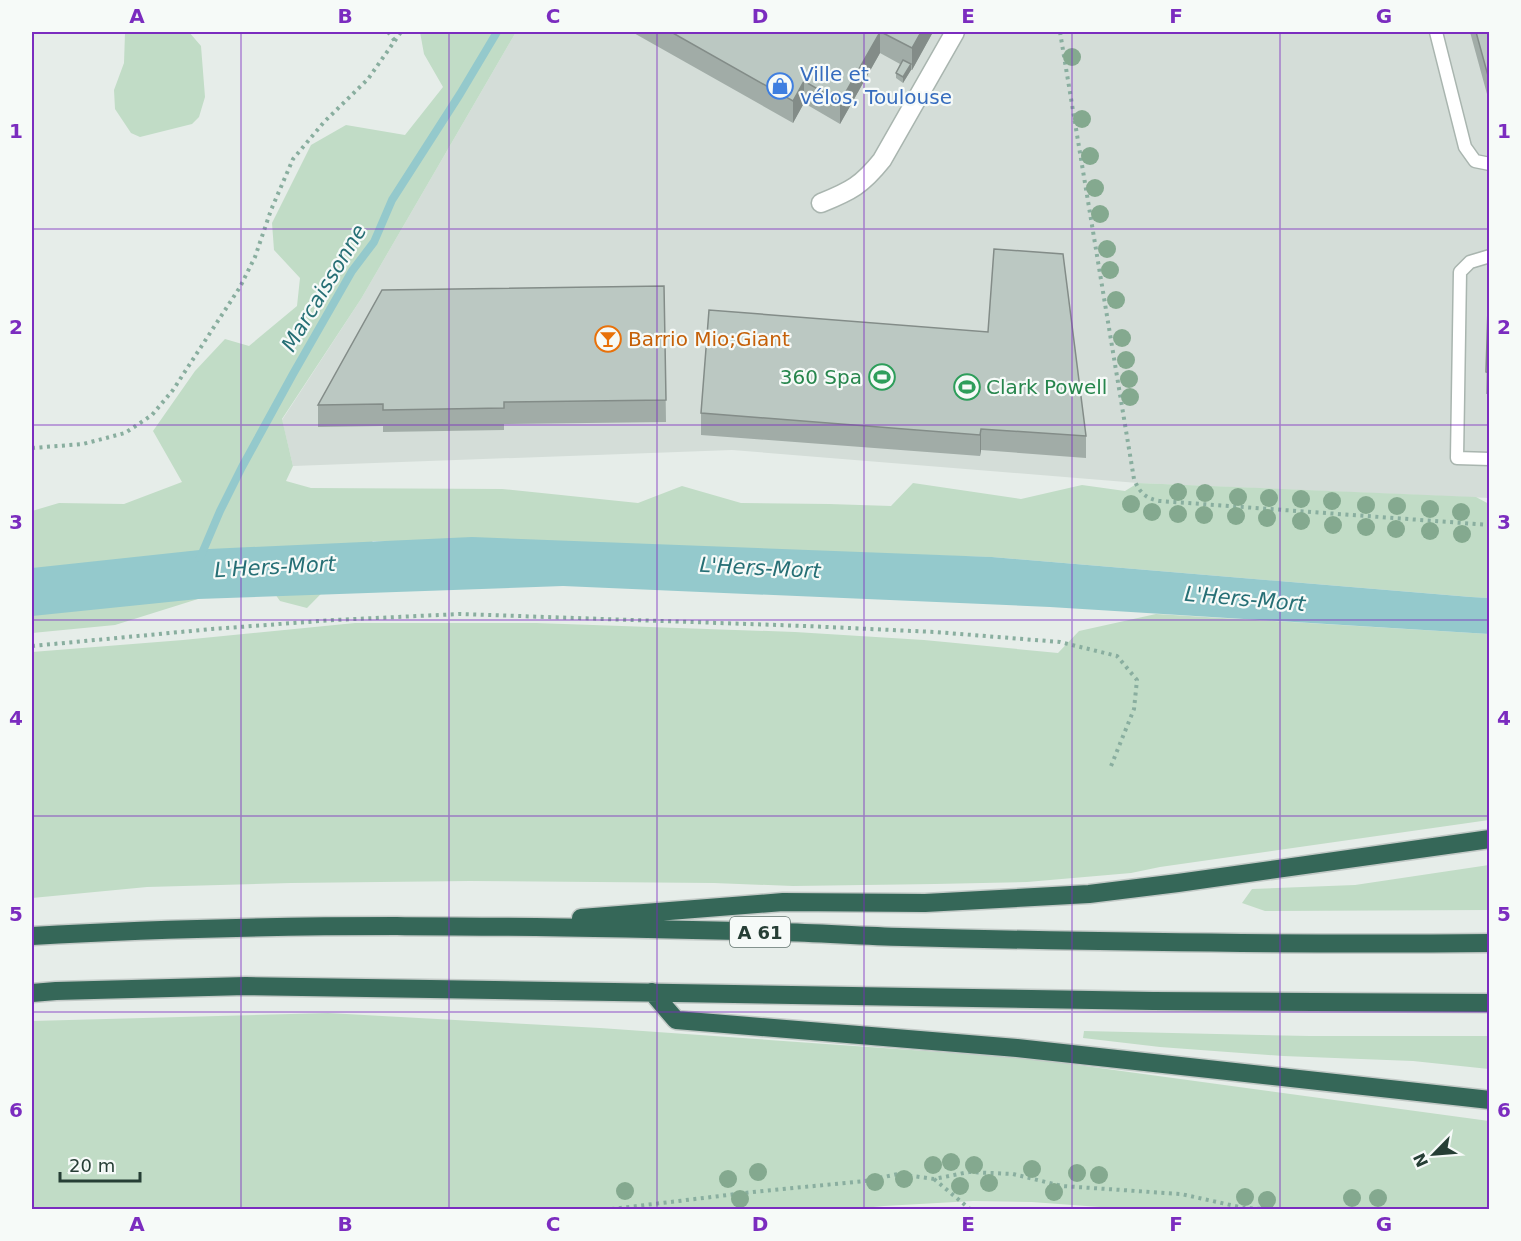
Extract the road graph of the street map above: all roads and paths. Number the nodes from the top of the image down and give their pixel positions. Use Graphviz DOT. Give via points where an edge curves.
graph roads {
  1 [pos="388,32"];
  2 [pos="401,32"];
  3 [pos="955,32"];
  4 [pos="1060,32"];
  5 [pos="1436,32"];
  6 [pos="395,41"];
  7 [pos="1490,164"];
  8 [pos="821,203"];
  9 [pos="1490,256"];
  10 [pos="32,448"];
  11 [pos="1490,459"];
  12 [pos="1490,525"];
  13 [pos="32,646"];
  14 [pos="1111,766"];
  15 [pos="1490,839"];
  16 [pos="472,926"];
  17 [pos="32,936"];
  18 [pos="1490,943"];
  19 [pos="652,992"];
  20 [pos="32,993"];
  21 [pos="1490,1003"];
  22 [pos="1490,1100"];
  23 [pos="934,1179"];
  24 [pos="604,1209"];
  25 [pos="971,1209"];
  26 [pos="1286,1209"];
  1 -- 6 [label="path"];
  2 -- 6 [label="path"];
  3 -- 8 [label="street" via="868,178"];
  4 -- 12 [label="path" via="1134,479 1144,496 1160,501"];
  5 -- 7 [label="lane" via="1465,147 1475,160"];
  6 -- 10 [label="path" via="368,79 293,159 240,287 152,416 114,436 83,444"];
  9 -- 11 [label="lane" via="1470,262 1460,272 1457,458"];
  13 -- 14 [label="path" via="223,628 460,614 935,632 1060,642 1117,656 1137,680 1134,709"];
  15 -- 16 [label="highway" via="1089,894 926,903 783,902"];
  16 -- 17 [label="highway, A 61" via="152,929"];
  16 -- 18 [label="highway, A 61" via="1318,944"];
  19 -- 20 [label="highway" via="246,986"];
  19 -- 21 [label="highway"];
  19 -- 22 [label="highway" via="676,1020 1017,1048"];
  23 -- 24 [label="path" via="898,1174 865,1182"];
  23 -- 25 [label="path"];
  23 -- 26 [label="path" via="969,1173 1013,1174 1062,1186 1181,1194 1244,1208"];
}
